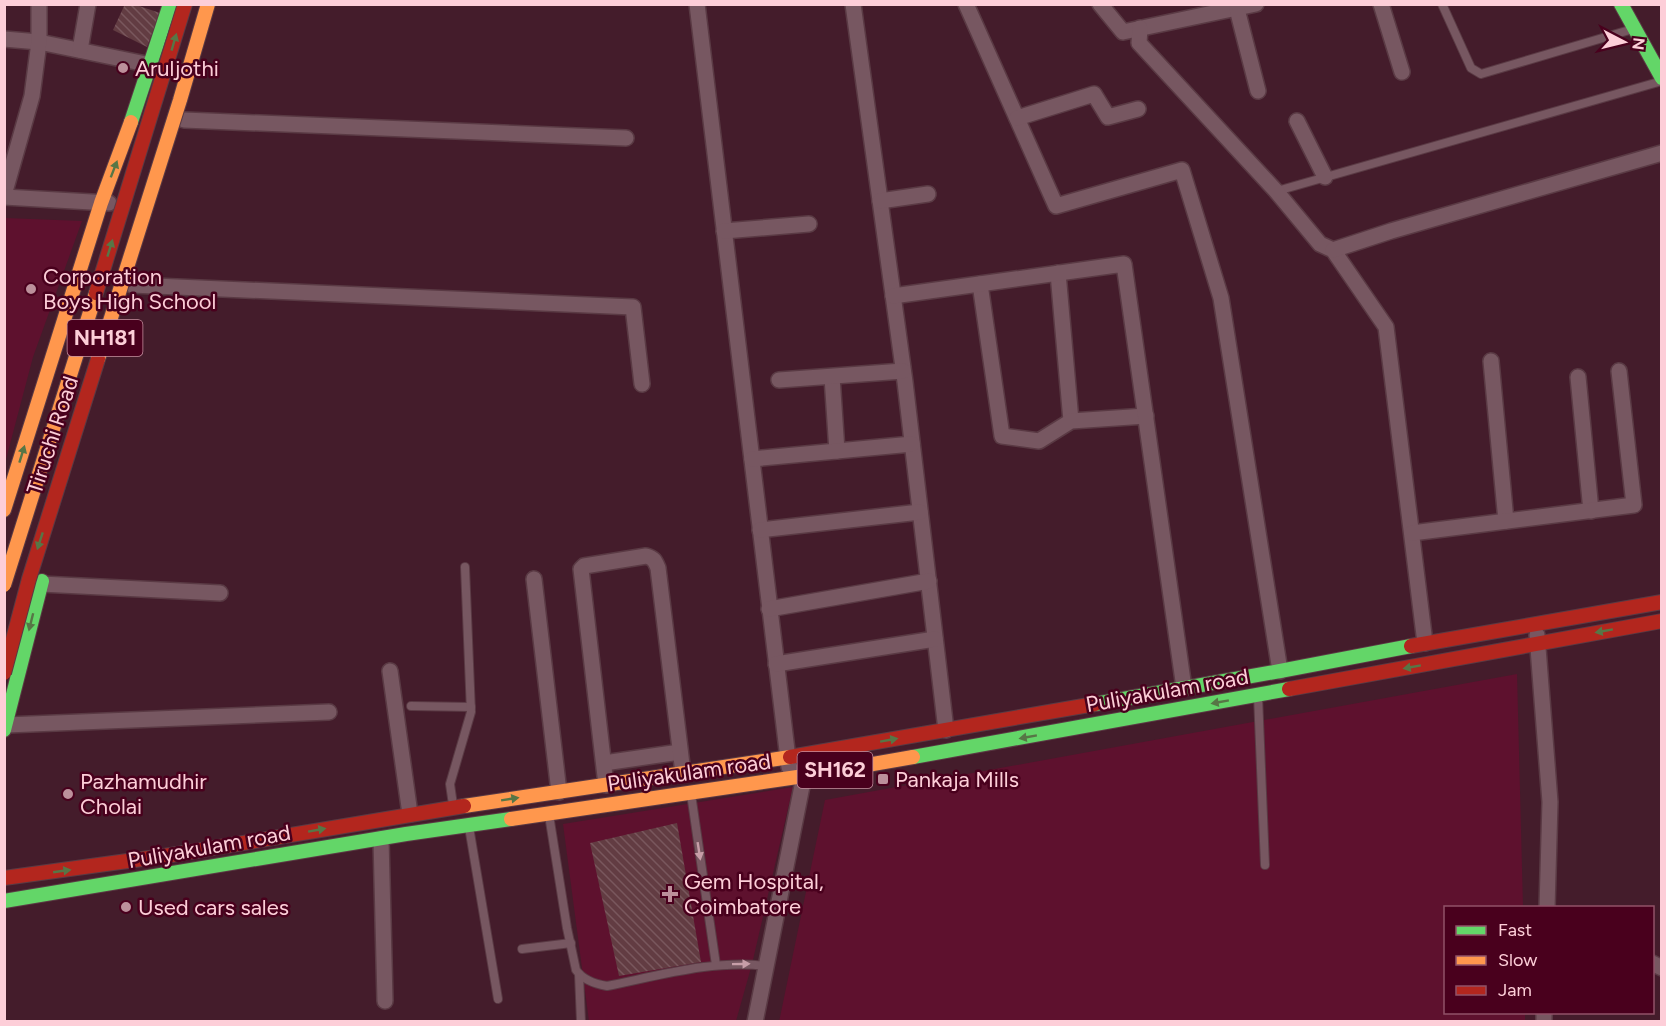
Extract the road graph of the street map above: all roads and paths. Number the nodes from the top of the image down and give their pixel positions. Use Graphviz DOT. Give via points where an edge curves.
graph roads {
  1 [pos="39,4"];
  2 [pos="88,4"];
  3 [pos="170,4"];
  4 [pos="185,4"];
  5 [pos="208,4"];
  6 [pos="221,4"];
  7 [pos="697,4"];
  8 [pos="853,4"];
  9 [pos="966,4"];
  10 [pos="1100,4"];
  11 [pos="1256,4"];
  12 [pos="1381,4"];
  13 [pos="1442,4"];
  14 [pos="1621,4"];
  15 [pos="1236,9"];
  16 [pos="1140,28"];
  17 [pos="1634,28"];
  18 [pos="4,39"];
  19 [pos="39,42"];
  20 [pos="80,50"];
  21 [pos="151,65"];
  22 [pos="1402,72"];
  23 [pos="1662,79"];
  24 [pos="1258,91"];
  25 [pos="1138,109"];
  26 [pos="1017,118"];
  27 [pos="184,120"];
  28 [pos="1297,121"];
  29 [pos="626,138"];
  30 [pos="1662,153"];
  31 [pos="1324,177"];
  32 [pos="1276,191"];
  33 [pos="928,194"];
  34 [pos="4,196"];
  35 [pos="880,201"];
  36 [pos="101,203"];
  37 [pos="157,205"];
  38 [pos="809,224"];
  39 [pos="724,231"];
  40 [pos="1333,250"];
  41 [pos="1058,273"];
  42 [pos="980,284"];
  43 [pos="132,285"];
  44 [pos="893,296"];
  45 [pos="1491,361"];
  46 [pos="903,371"];
  47 [pos="1619,371"];
  48 [pos="832,377"];
  49 [pos="1578,377"];
  50 [pos="779,380"];
  51 [pos="642,384"];
  52 [pos="1146,416"];
  53 [pos="1071,421"];
  54 [pos="912,444"];
  55 [pos="837,451"];
  56 [pos="752,459"];
  57 [pos="4,510"];
  58 [pos="1591,511"];
  59 [pos="920,512"];
  60 [pos="1506,521"];
  61 [pos="760,530"];
  62 [pos="1412,533"];
  63 [pos="465,567"];
  64 [pos="534,579"];
  65 [pos="928,581"];
  66 [pos="41,584"];
  67 [pos="4,585"];
  68 [pos="220,593"];
  69 [pos="1662,602"];
  70 [pos="769,609"];
  71 [pos="1662,621"];
  72 [pos="1535,624"];
  73 [pos="936,639"];
  74 [pos="1425,643"];
  75 [pos="1539,643"];
  76 [pos="776,664"];
  77 [pos="390,671"];
  78 [pos="1280,671"];
  79 [pos="4,673"];
  80 [pos="1184,688"];
  81 [pos="1258,695"];
  82 [pos="411,706"];
  83 [pos="471,707"];
  84 [pos="329,712"];
  85 [pos="5,728"];
  86 [pos="946,730"];
  87 [pos="681,752"];
  88 [pos="794,756"];
  89 [pos="604,764"];
  90 [pos="683,774"];
  91 [pos="797,777"];
  92 [pos="606,785"];
  93 [pos="559,792"];
  94 [pos="690,793"];
  95 [pos="454,808"];
  96 [pos="410,814"];
  97 [pos="549,814"];
  98 [pos="462,826"];
  99 [pos="381,839"];
  100 [pos="1265,865"];
  101 [pos="4,878"];
  102 [pos="4,901"];
  103 [pos="1546,906"];
  104 [pos="570,943"];
  105 [pos="522,949"];
  106 [pos="716,965"];
  107 [pos="766,966"];
  108 [pos="579,974"];
  109 [pos="498,999"];
  110 [pos="385,1001"];
  111 [pos="581,1022"];
  112 [pos="755,1022"];
  1 -- 19 [label="street"];
  2 -- 20 [label="street"];
  3 -- 21 [label="main road"];
  67 -- 4 [label="main road, Tiruchi Road / NH181, one-way, bridge"];
  5 -- 79 [label="main road, Tiruchi Road / NH181, one-way, bridge" via="28,579"];
  6 -- 27 [label="main road"];
  7 -- 39 [label="street"];
  8 -- 35 [label="street"];
  9 -- 26 [label="street"];
  10 -- 16 [label="street" via="1123,32"];
  11 -- 15 [label="street"];
  12 -- 22 [label="street"];
  13 -- 17 [label="lane" via="1471,68 1481,74"];
  14 -- 17 [label="main road"];
  15 -- 16 [label="street"];
  15 -- 24 [label="street"];
  16 -- 32 [label="street" via="1139,42"];
  17 -- 23 [label="main road"];
  18 -- 19 [label="street"];
  19 -- 20 [label="street"];
  19 -- 34 [label="street" via="32,96"];
  20 -- 21 [label="street"];
  36 -- 21 [label="main road, one-way"];
  23 -- 31 [label="lane"];
  25 -- 26 [label="street" via="1108,117 1094,94"];
  26 -- 78 [label="street" via="1056,206 1182,170 1221,298"];
  27 -- 29 [label="street"];
  27 -- 37 [label="main road"];
  28 -- 31 [label="street"];
  30 -- 40 [label="street"];
  31 -- 32 [label="lane"];
  32 -- 40 [label="street" via="1320,244"];
  33 -- 35 [label="street"];
  34 -- 36 [label="street"];
  35 -- 44 [label="street"];
  36 -- 37 [label="street"];
  57 -- 36 [label="main road, one-way"];
  37 -- 43 [label="main road"];
  38 -- 39 [label="street"];
  39 -- 56 [label="street"];
  40 -- 62 [label="street" via="1386,327"];
  41 -- 42 [label="street"];
  41 -- 52 [label="street" via="1124,264"];
  41 -- 53 [label="street"];
  42 -- 44 [label="street"];
  42 -- 53 [label="street" via="1002,436 1039,441"];
  43 -- 51 [label="street" via="633,308"];
  43 -- 66 [label="main road" via="69,481"];
  44 -- 46 [label="street"];
  45 -- 60 [label="street"];
  46 -- 48 [label="street"];
  46 -- 54 [label="street"];
  47 -- 58 [label="street" via="1634,505"];
  48 -- 50 [label="street"];
  48 -- 55 [label="street"];
  49 -- 58 [label="street"];
  52 -- 53 [label="street"];
  52 -- 80 [label="street"];
  54 -- 55 [label="street"];
  54 -- 59 [label="street"];
  55 -- 56 [label="street"];
  56 -- 61 [label="street"];
  58 -- 60 [label="street"];
  59 -- 61 [label="street"];
  59 -- 65 [label="street"];
  60 -- 62 [label="street"];
  61 -- 70 [label="street"];
  62 -- 74 [label="street"];
  63 -- 83 [label="lane"];
  64 -- 93 [label="street"];
  65 -- 70 [label="street"];
  65 -- 73 [label="street"];
  66 -- 68 [label="street"];
  66 -- 85 [label="main road, one-way"];
  69 -- 72 [label="main road, Puliyakulam road / SH162"];
  70 -- 76 [label="street"];
  71 -- 75 [label="main road, Puliyakulam road / SH162, one-way"];
  72 -- 74 [label="main road, Puliyakulam road / SH162"];
  72 -- 75 [label="street"];
  73 -- 76 [label="street"];
  73 -- 86 [label="street"];
  74 -- 78 [label="main road, Puliyakulam road / SH162"];
  75 -- 81 [label="main road, Puliyakulam road / SH162, one-way"];
  75 -- 103 [label="street" via="1550,802"];
  76 -- 88 [label="street"];
  77 -- 96 [label="street"];
  78 -- 80 [label="main road, Puliyakulam road / SH162"];
  80 -- 86 [label="main road, Puliyakulam road / SH162"];
  81 -- 91 [label="main road, Puliyakulam road / SH162, one-way"];
  81 -- 100 [label="lane"];
  82 -- 83 [label="lane"];
  83 -- 95 [label="lane" via="450,784"];
  84 -- 85 [label="street"];
  88 -- 86 [label="main road, Puliyakulam road / SH162, one-way"];
  87 -- 89 [label="street"];
  87 -- 89 [label="street" via="658,568 646,556 581,569"];
  87 -- 90 [label="street"];
  88 -- 90 [label="main road, Puliyakulam road / SH162"];
  88 -- 91 [label="street"];
  89 -- 92 [label="street"];
  90 -- 92 [label="main road, Puliyakulam road / SH162"];
  91 -- 94 [label="main road, Puliyakulam road / SH162"];
  91 -- 107 [label="street"];
  92 -- 93 [label="main road, Puliyakulam road / SH162"];
  95 -- 93 [label="main road, Puliyakulam road / SH162, one-way"];
  94 -- 97 [label="main road, Puliyakulam road / SH162"];
  94 -- 106 [label="lane, one-way"];
  95 -- 96 [label="main road, Puliyakulam road / SH162"];
  95 -- 98 [label="lane"];
  101 -- 96 [label="main road, Puliyakulam road / SH162, one-way" via="171,855"];
  97 -- 98 [label="main road, Puliyakulam road / SH162"];
  97 -- 104 [label="lane"];
  98 -- 99 [label="main road, Puliyakulam road / SH162"];
  98 -- 109 [label="lane"];
  99 -- 102 [label="main road, Puliyakulam road / SH162"];
  99 -- 110 [label="street"];
  104 -- 105 [label="lane"];
  104 -- 108 [label="lane"];
  106 -- 107 [label="lane, one-way"];
  106 -- 108 [label="lane" via="607,986"];
  107 -- 112 [label="street"];
  108 -- 111 [label="lane"];
}
